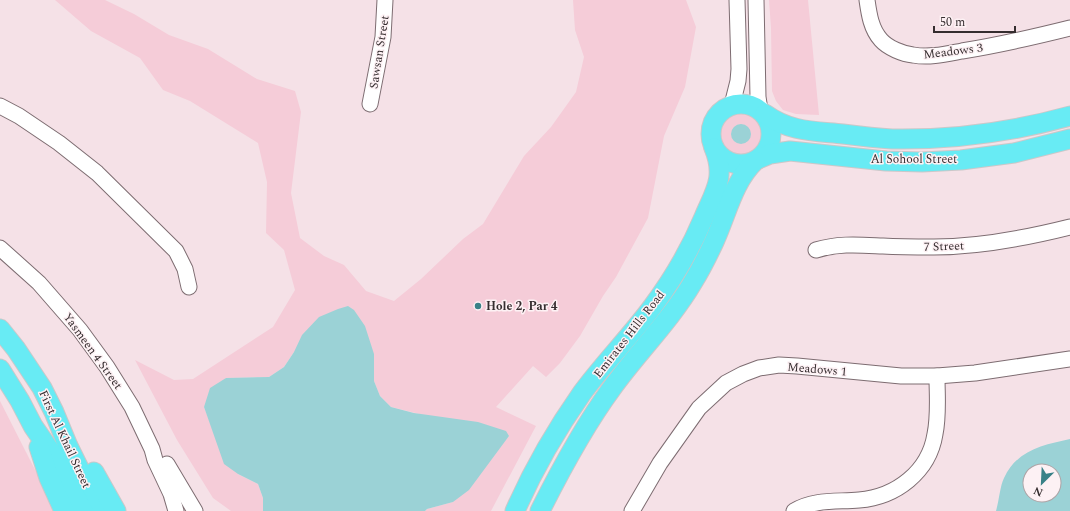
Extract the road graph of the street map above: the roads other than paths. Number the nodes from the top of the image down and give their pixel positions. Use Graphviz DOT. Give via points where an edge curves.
graph roads {
  1 [pos="385,0"];
  2 [pos="737,0"];
  3 [pos="756,0"];
  4 [pos="867,0"];
  5 [pos="1070,28"];
  6 [pos="370,104"];
  7 [pos="732,105"];
  8 [pos="0,106"];
  9 [pos="762,112"];
  10 [pos="1070,116"];
  11 [pos="1070,139"];
  12 [pos="714,148"];
  13 [pos="757,160"];
  14 [pos="1070,227"];
  15 [pos="0,248"];
  16 [pos="816,250"];
  17 [pos="189,287"];
  18 [pos="0,329"];
  19 [pos="1070,359"];
  20 [pos="0,370"];
  21 [pos="937,376"];
  22 [pos="54,412"];
  23 [pos="33,426"];
  24 [pos="152,449"];
  25 [pos="64,511"];
  26 [pos="82,511"];
  27 [pos="100,511"];
  28 [pos="116,511"];
  29 [pos="176,511"];
  30 [pos="195,511"];
  31 [pos="515,511"];
  32 [pos="540,511"];
  33 [pos="632,511"];
  34 [pos="794,511"];
  1 -- 6 [label="street, Sawsan Street" via="383,37"];
  2 -- 7 [label="street" via="739,69"];
  3 -- 9 [label="street" via="758,97"];
  4 -- 5 [label="street, Meadows 3" via="873,28 881,40 896,50 912,55 930,56 991,46"];
  7 -- 9 [label="main road" via="746,104"];
  7 -- 12 [label="main road" via="717,115 713,123 711,140"];
  8 -- 17 [label="street" via="59,143 97,173 176,251 185,269"];
  9 -- 10 [label="main road, Al Sohool Street" via="781,124 799,130 891,139 972,135 1012,130"];
  9 -- 13 [label="main road" via="769,122 772,138 765,154"];
  11 -- 13 [label="main road, Al Sohool Street" via="1014,152 961,160 886,161 790,151 770,154"];
  12 -- 13 [label="main road" via="719,155 732,163 748,164"];
  12 -- 31 [label="main road, Emirates Hills Road" via="720,169 719,180 693,241 653,306 596,375 562,424 537,465"];
  13 -- 32 [label="main road, Emirates Hills Road" via="740,181 714,242 693,282 670,317 611,389 577,442"];
  14 -- 16 [label="street, 7 Street" via="1017,239 964,246 846,244"];
  15 -- 24 [label="street, Yasmeen 4 Street" via="40,283 80,330 132,407"];
  18 -- 22 [label="main road, First Al Khail Street" via="42,388"];
  19 -- 21 [label="street, Meadows 1"];
  20 -- 23 [label="main road, First Al Khail Street"];
  21 -- 33 [label="street, Meadows 1" via="901,376 779,365 742,374 726,383 699,408 660,463"];
  21 -- 34 [label="street" via="935,434 924,463 914,476 896,490 874,498 819,502"];
  22 -- 27 [label="main road, First Al Khail Street"];
  22 -- 28 [label="main road" via="76,441"];
  23 -- 25 [label="main road" via="49,478"];
  23 -- 26 [label="main road, First Al Khail Street" via="53,455"];
  24 -- 29 [label="street"];
  24 -- 30 [label="street" via="166,462"];
}
